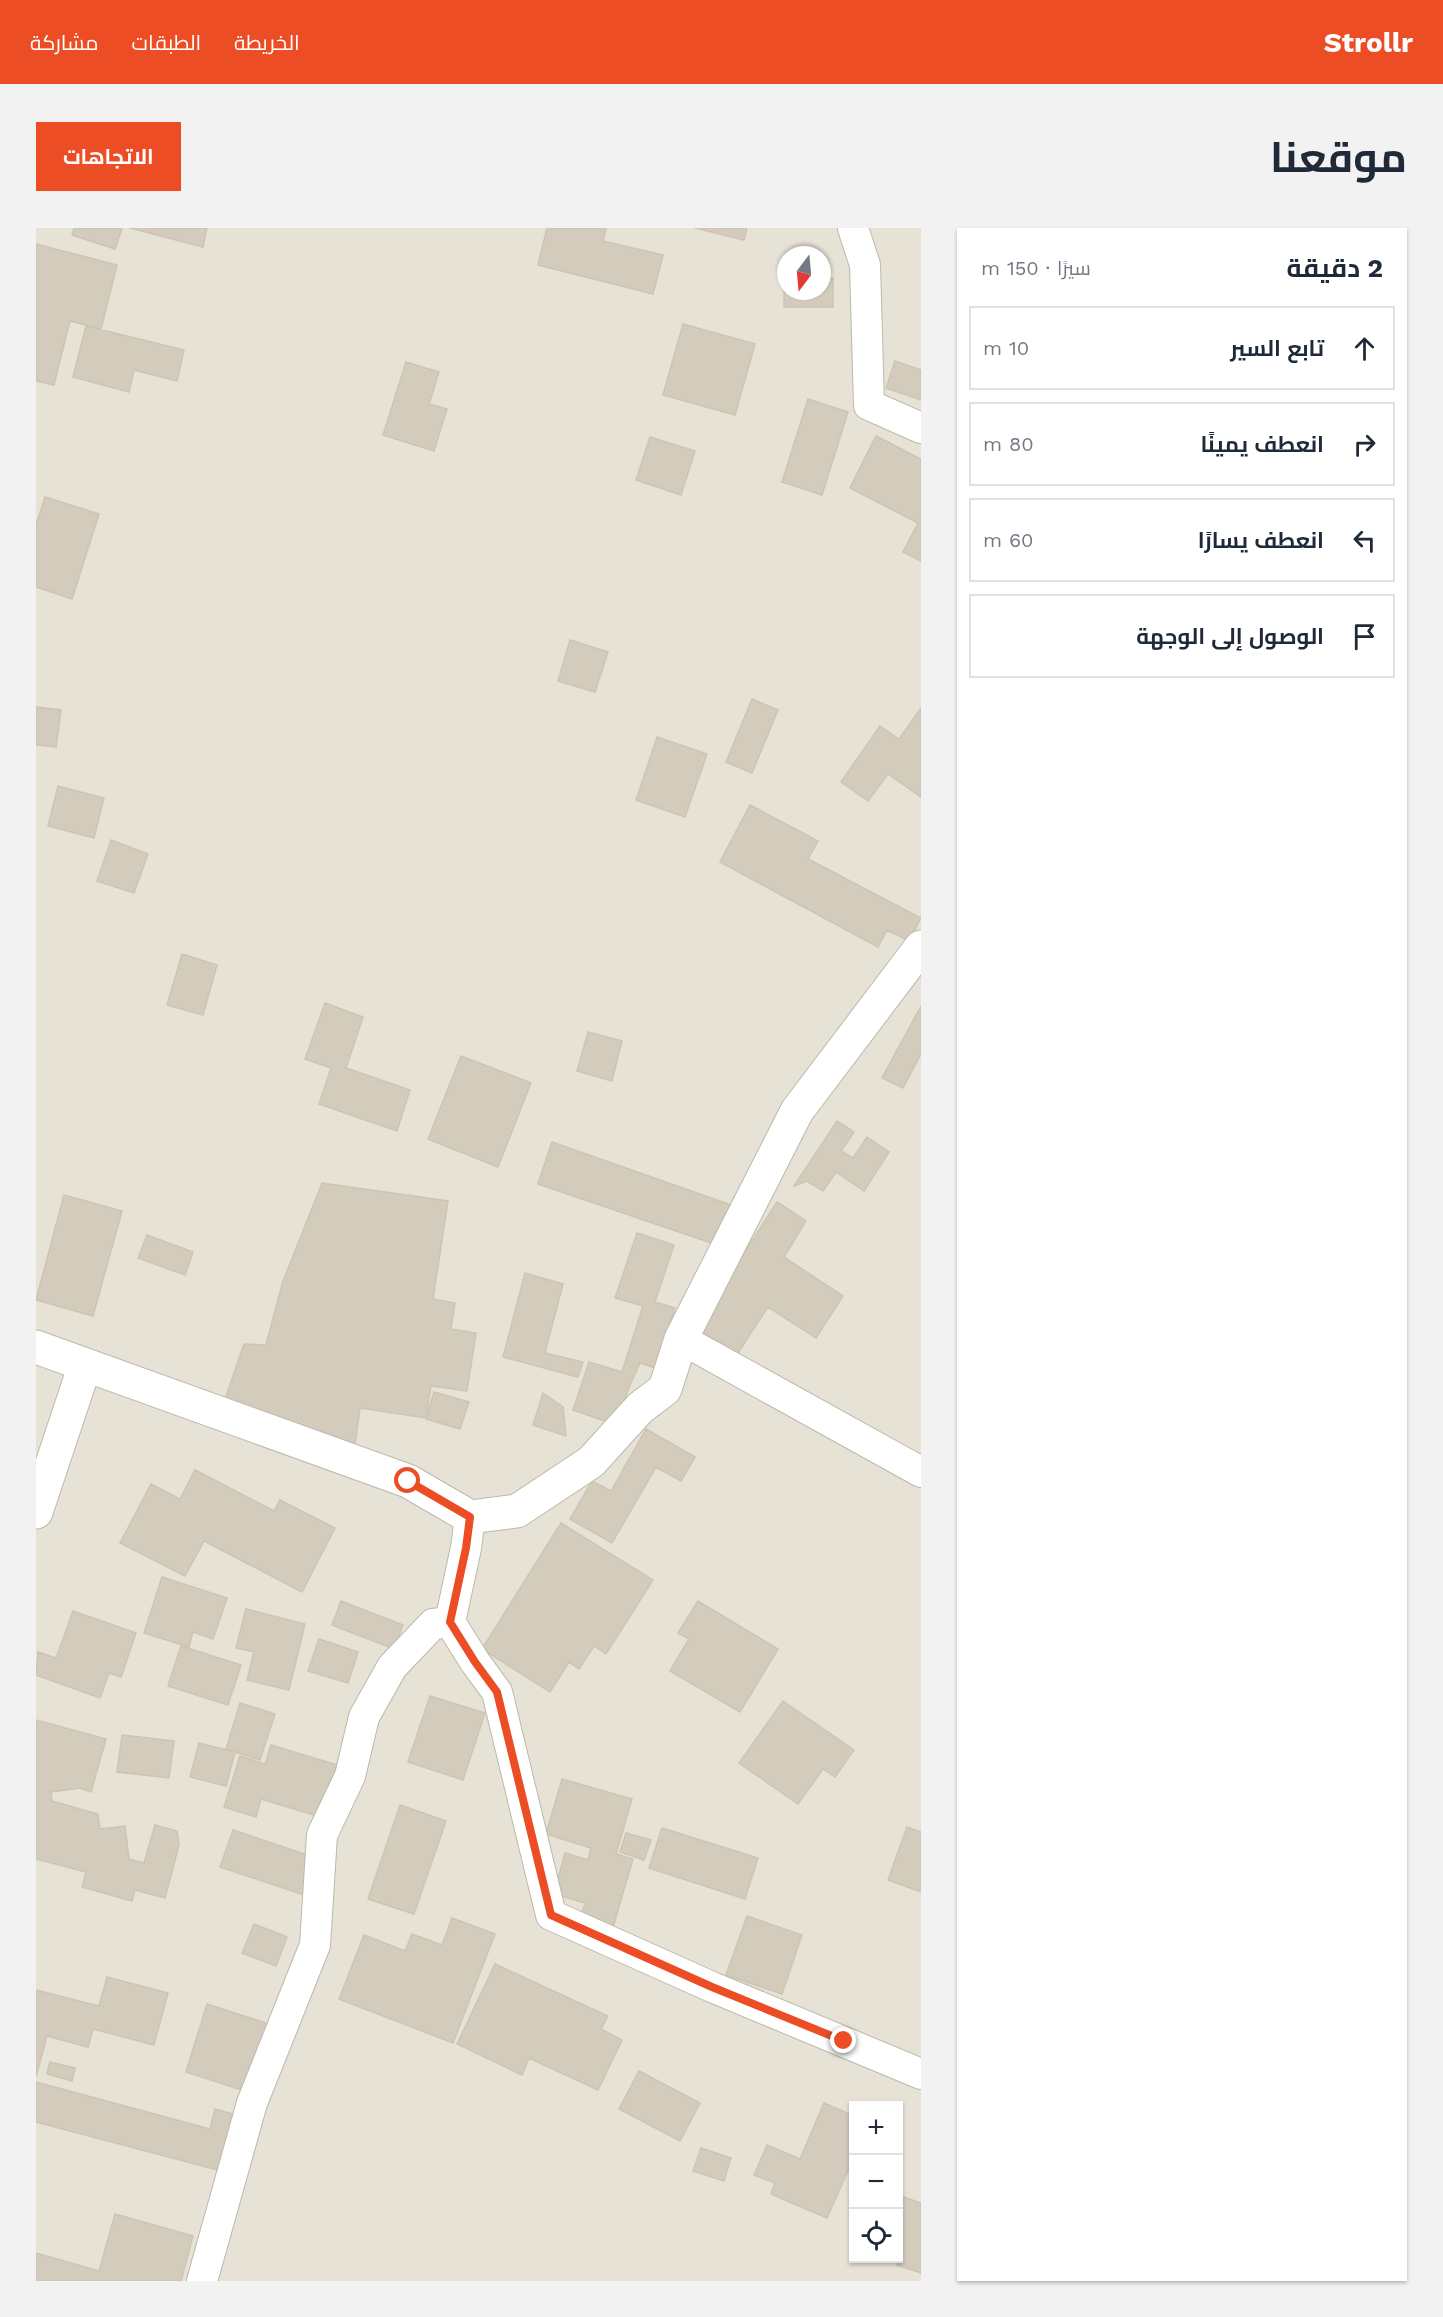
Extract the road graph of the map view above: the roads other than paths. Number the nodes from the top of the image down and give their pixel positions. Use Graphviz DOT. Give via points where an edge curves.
graph roads {
  1 [pos="854,228"];
  2 [pos="921,428"];
  3 [pos="921,947"];
  4 [pos="681,1339"];
  5 [pos="36,1347"];
  6 [pos="85,1365"];
  7 [pos="921,1472"];
  8 [pos="36,1512"];
  9 [pos="470,1517"];
  10 [pos="450,1622"];
  11 [pos="921,2074"];
  12 [pos="202,2281"];
  1 -- 2 [label="street" via="865,265 869,405"];
  3 -- 4 [label="street" via="797,1111"];
  4 -- 7 [label="street"];
  4 -- 9 [label="street" via="666,1389 640,1408 591,1462 517,1511"];
  5 -- 6 [label="street"];
  6 -- 8 [label="street"];
  6 -- 9 [label="street" via="408,1481"];
  9 -- 10 [label="street"];
  10 -- 11 [label="street" via="497,1692 551,1915"];
  10 -- 12 [label="street" via="433,1624 392,1666 364,1717 350,1776 322,1835 315,1945 252,2103"];
}
